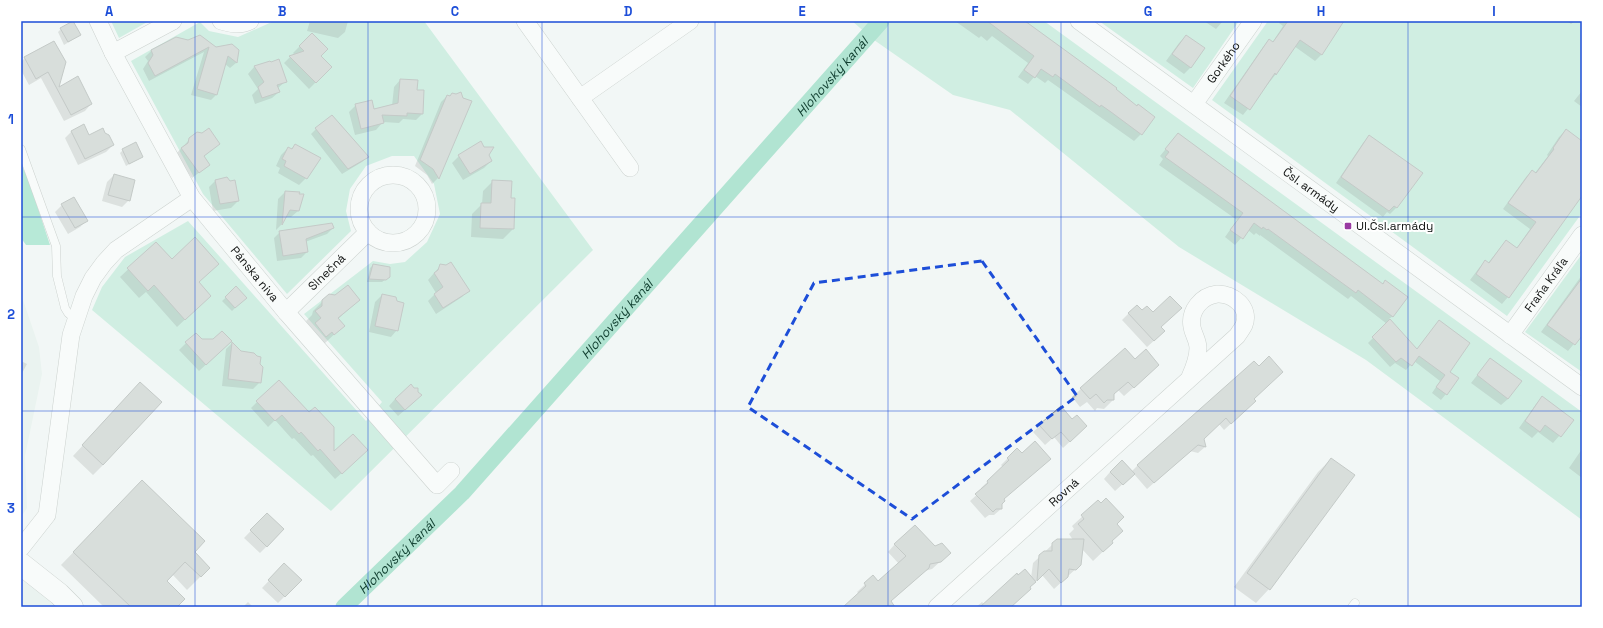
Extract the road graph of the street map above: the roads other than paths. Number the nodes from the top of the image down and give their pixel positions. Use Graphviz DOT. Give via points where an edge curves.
graph roads {
  1 [pos="98,21"];
  2 [pos="173,21"];
  3 [pos="221,21"];
  4 [pos="250,21"];
  5 [pos="525,21"];
  6 [pos="690,21"];
  7 [pos="1079,21"];
  8 [pos="1253,21"];
  9 [pos="113,53"];
  10 [pos="580,98"];
  11 [pos="1194,104"];
  12 [pos="21,149"];
  13 [pos="630,168"];
  14 [pos="192,198"];
  15 [pos="368,232"];
  16 [pos="1582,235"];
  17 [pos="286,312"];
  18 [pos="75,319"];
  19 [pos="1510,334"];
  20 [pos="1190,377"];
  21 [pos="1582,387"];
  22 [pos="452,471"];
  23 [pos="21,548"];
  24 [pos="21,564"];
  25 [pos="72,607"];
  26 [pos="938,607"];
  1 -- 9 [label="street, Pánska niva"];
  2 -- 9 [label="street"];
  3 -- 4 [label="street" via="233,24"];
  5 -- 10 [label="street"];
  6 -- 10 [label="street"];
  7 -- 11 [label="street, Čsl. armády"];
  8 -- 11 [label="street, Gorkého"];
  9 -- 14 [label="street, Pánska niva"];
  10 -- 13 [label="street"];
  11 -- 19 [label="street, Čsl. armády"];
  12 -- 18 [label="lane" via="56,246 57,276 65,308"];
  14 -- 17 [label="street, Pánska niva"];
  14 -- 18 [label="street" via="116,250 93,278"];
  15 -- 15 [label="street" via="377,239 387,242 403,241 417,233 424,224 427,214 424,193 407,177 396,174 373,180 360,199 359,211"];
  15 -- 17 [label="street, Slnečná"];
  16 -- 19 [label="street, Fraňa Kráľa"];
  17 -- 22 [label="street, Pánska niva" via="437,485"];
  18 -- 23 [label="street" via="47,515"];
  19 -- 21 [label="street, Čsl. armády"];
  20 -- 20 [label="street, Rovná" via="1237,336 1244,325 1245,312 1241,304 1226,294 1207,296 1194,309 1191,318 1198,347"];
  20 -- 26 [label="street, Rovná"];
  24 -- 25 [label="main road"];
}
